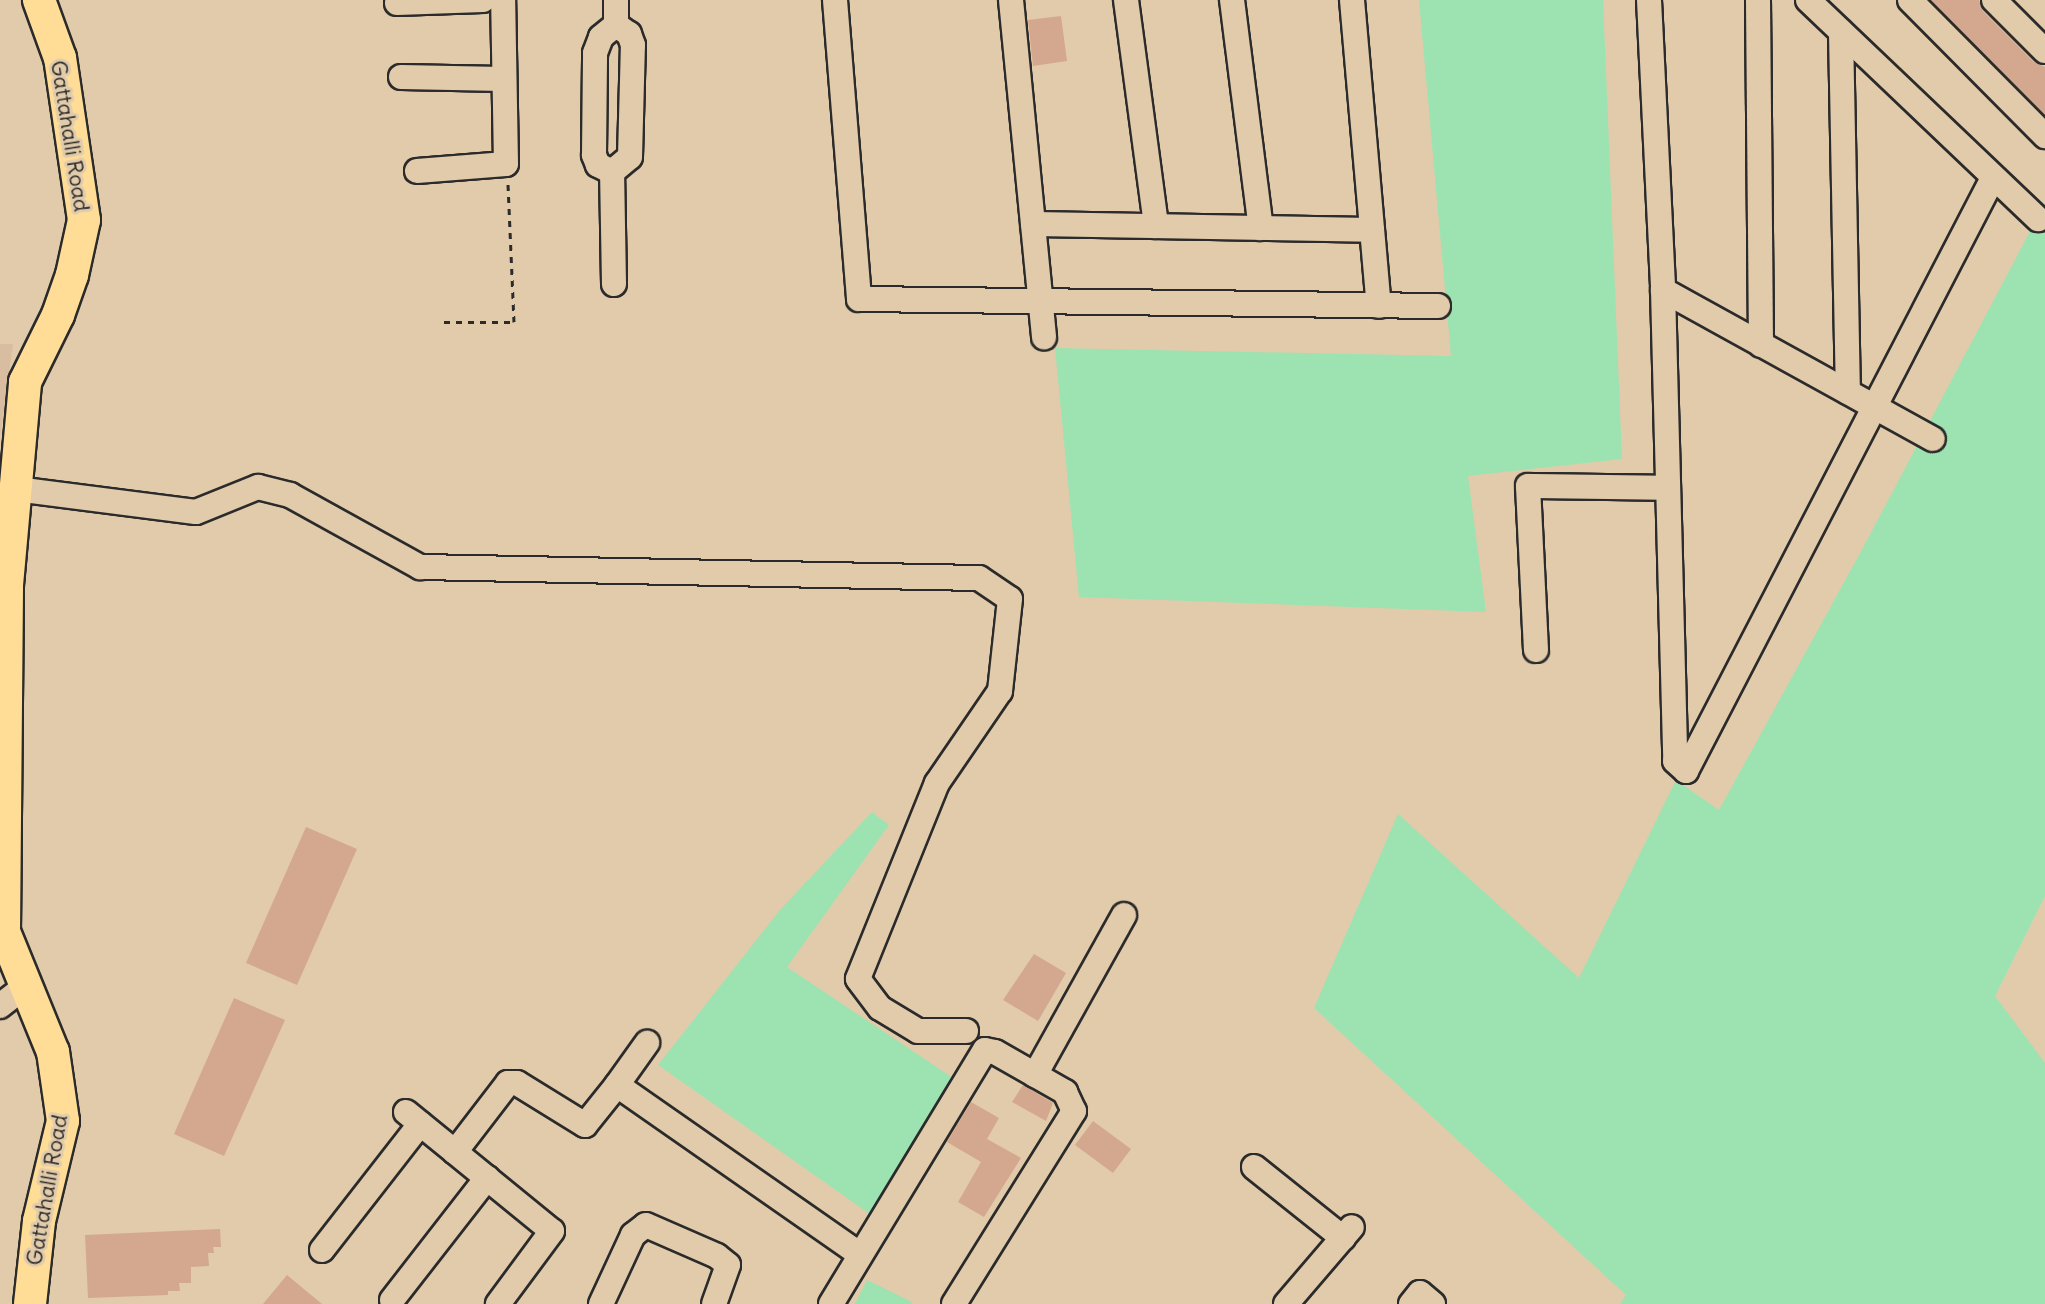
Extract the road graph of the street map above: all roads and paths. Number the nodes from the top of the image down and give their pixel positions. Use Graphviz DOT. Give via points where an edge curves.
graph roads {
  1 [pos="39,0"];
  2 [pos="483,0"];
  3 [pos="503,0"];
  4 [pos="616,0"];
  5 [pos="835,0"];
  6 [pos="1011,0"];
  7 [pos="1126,0"];
  8 [pos="1232,0"];
  9 [pos="1352,0"];
  10 [pos="1649,0"];
  11 [pos="1758,0"];
  12 [pos="1808,0"];
  13 [pos="1910,0"];
  14 [pos="1994,0"];
  15 [pos="397,3"];
  16 [pos="616,25"];
  17 [pos="1841,32"];
  18 [pos="2045,51"];
  19 [pos="401,77"];
  20 [pos="503,79"];
  21 [pos="2045,136"];
  22 [pos="506,164"];
  23 [pos="417,171"];
  24 [pos="612,172"];
  25 [pos="1993,178"];
  26 [pos="2038,219"];
  27 [pos="1033,224"];
  28 [pos="1156,226"];
  29 [pos="1261,228"];
  30 [pos="1372,230"];
  31 [pos="614,284"];
  32 [pos="1663,290"];
  33 [pos="1040,301"];
  34 [pos="1379,306"];
  35 [pos="1438,306"];
  36 [pos="444,322"];
  37 [pos="1044,337"];
  38 [pos="1761,345"];
  39 [pos="1848,392"];
  40 [pos="1874,407"];
  41 [pos="1933,439"];
  42 [pos="11,476"];
  43 [pos="1668,488"];
  44 [pos="1536,650"];
  45 [pos="3,769"];
  46 [pos="1124,915"];
  47 [pos="26,986"];
  48 [pos="0,1006"];
  49 [pos="966,1031"];
  50 [pos="647,1043"];
  51 [pos="1035,1075"];
  52 [pos="617,1085"];
  53 [pos="455,1152"];
  54 [pos="1254,1167"];
  55 [pos="487,1178"];
  56 [pos="322,1250"];
  57 [pos="859,1254"];
  58 [pos="392,1300"];
  59 [pos="30,1304"];
  60 [pos="498,1304"];
  61 [pos="601,1304"];
  62 [pos="714,1304"];
  63 [pos="831,1304"];
  64 [pos="954,1304"];
  65 [pos="1286,1304"];
  66 [pos="1411,1304"];
  67 [pos="1433,1304"];
  1 -- 42 [label="main road, Gattahalli Road" via="60,58 84,220 58,315 25,382"];
  2 -- 15 [label="street"];
  3 -- 20 [label="street"];
  4 -- 16 [label="street"];
  5 -- 33 [label="street" via="859,299"];
  6 -- 27 [label="street"];
  7 -- 28 [label="street"];
  8 -- 29 [label="street"];
  9 -- 30 [label="street"];
  10 -- 32 [label="street"];
  11 -- 38 [label="street"];
  12 -- 17 [label="street"];
  13 -- 21 [label="street"];
  14 -- 18 [label="street"];
  16 -- 24 [label="street" via="629,34 633,45 630,157"];
  16 -- 24 [label="street" via="601,37 595,53 594,155 598,165"];
  17 -- 25 [label="street"];
  17 -- 39 [label="street"];
  19 -- 20 [label="street"];
  20 -- 22 [label="street"];
  22 -- 23 [label="street"];
  22 -- 36 [label="path" via="514,322"];
  24 -- 31 [label="street"];
  25 -- 26 [label="street"];
  25 -- 40 [label="street"];
  27 -- 28 [label="street"];
  27 -- 33 [label="street"];
  28 -- 29 [label="street"];
  29 -- 30 [label="street"];
  30 -- 34 [label="street"];
  32 -- 38 [label="street"];
  32 -- 43 [label="street"];
  33 -- 34 [label="street"];
  33 -- 37 [label="street"];
  34 -- 35 [label="street"];
  38 -- 39 [label="street"];
  39 -- 40 [label="street"];
  40 -- 41 [label="street"];
  40 -- 43 [label="street" via="1686,771 1675,761"];
  42 -- 45 [label="main road, Gattahalli Road"];
  42 -- 49 [label="street" via="196,512 258,487 290,495 420,567 979,578 1010,599 1000,691 937,783 858,979 880,1008 918,1031"];
  43 -- 44 [label="street" via="1528,486"];
  45 -- 47 [label="main road, Gattahalli Road" via="4,932"];
  46 -- 51 [label="street"];
  47 -- 48 [label="street"];
  47 -- 59 [label="main road, Gattahalli Road" via="53,1052 63,1121 39,1221"];
  50 -- 52 [label="street"];
  51 -- 57 [label="street" via="995,1052 979,1055"];
  51 -- 64 [label="street" via="1065,1092 1074,1111"];
  52 -- 53 [label="street" via="585,1125 517,1083 508,1083"];
  52 -- 57 [label="street"];
  53 -- 55 [label="street"];
  53 -- 56 [label="street" via="413,1118"];
  54 -- 65 [label="street" via="1348,1233"];
  55 -- 58 [label="street"];
  55 -- 60 [label="street" via="552,1231"];
  57 -- 63 [label="street"];
  61 -- 62 [label="street" via="633,1235 646,1225 728,1265"];
  66 -- 67 [label="street" via="1420,1293"];
}
